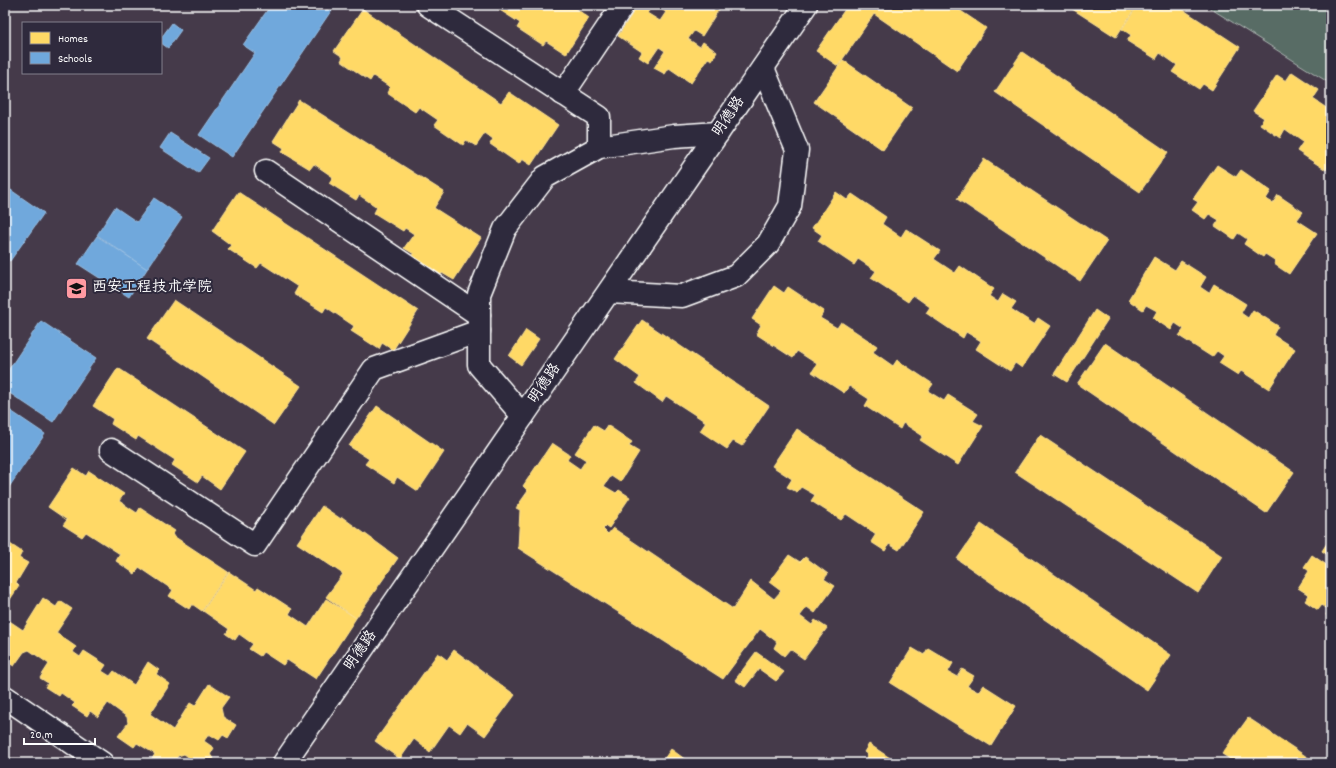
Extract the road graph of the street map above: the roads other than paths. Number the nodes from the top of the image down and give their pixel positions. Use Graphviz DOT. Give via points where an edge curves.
graph roads {
  1 [pos="428,5"];
  2 [pos="623,5"];
  3 [pos="806,5"];
  4 [pos="763,68"];
  5 [pos="563,94"];
  6 [pos="718,133"];
  7 [pos="599,147"];
  8 [pos="266,172"];
  9 [pos="609,292"];
  10 [pos="479,323"];
  11 [pos="523,416"];
  12 [pos="111,450"];
  13 [pos="5,697"];
  14 [pos="102,763"];
  15 [pos="284,763"];
  1 -- 5 [label="street"];
  2 -- 5 [label="street"];
  3 -- 4 [label="street, 明德路"];
  4 -- 6 [label="street, 明德路"];
  4 -- 9 [label="street" via="797,150 790,206 768,244 736,276 682,296"];
  5 -- 7 [label="street" via="599,117"];
  6 -- 7 [label="street" via="674,136"];
  6 -- 9 [label="street, 明德路"];
  7 -- 10 [label="street" via="545,177 505,229 479,294"];
  8 -- 10 [label="street"];
  9 -- 11 [label="street, 明德路"];
  10 -- 11 [label="street" via="479,365"];
  10 -- 12 [label="street" via="374,369 255,545"];
  11 -- 15 [label="street, 明德路"];
  13 -- 14 [label="street"];
}
